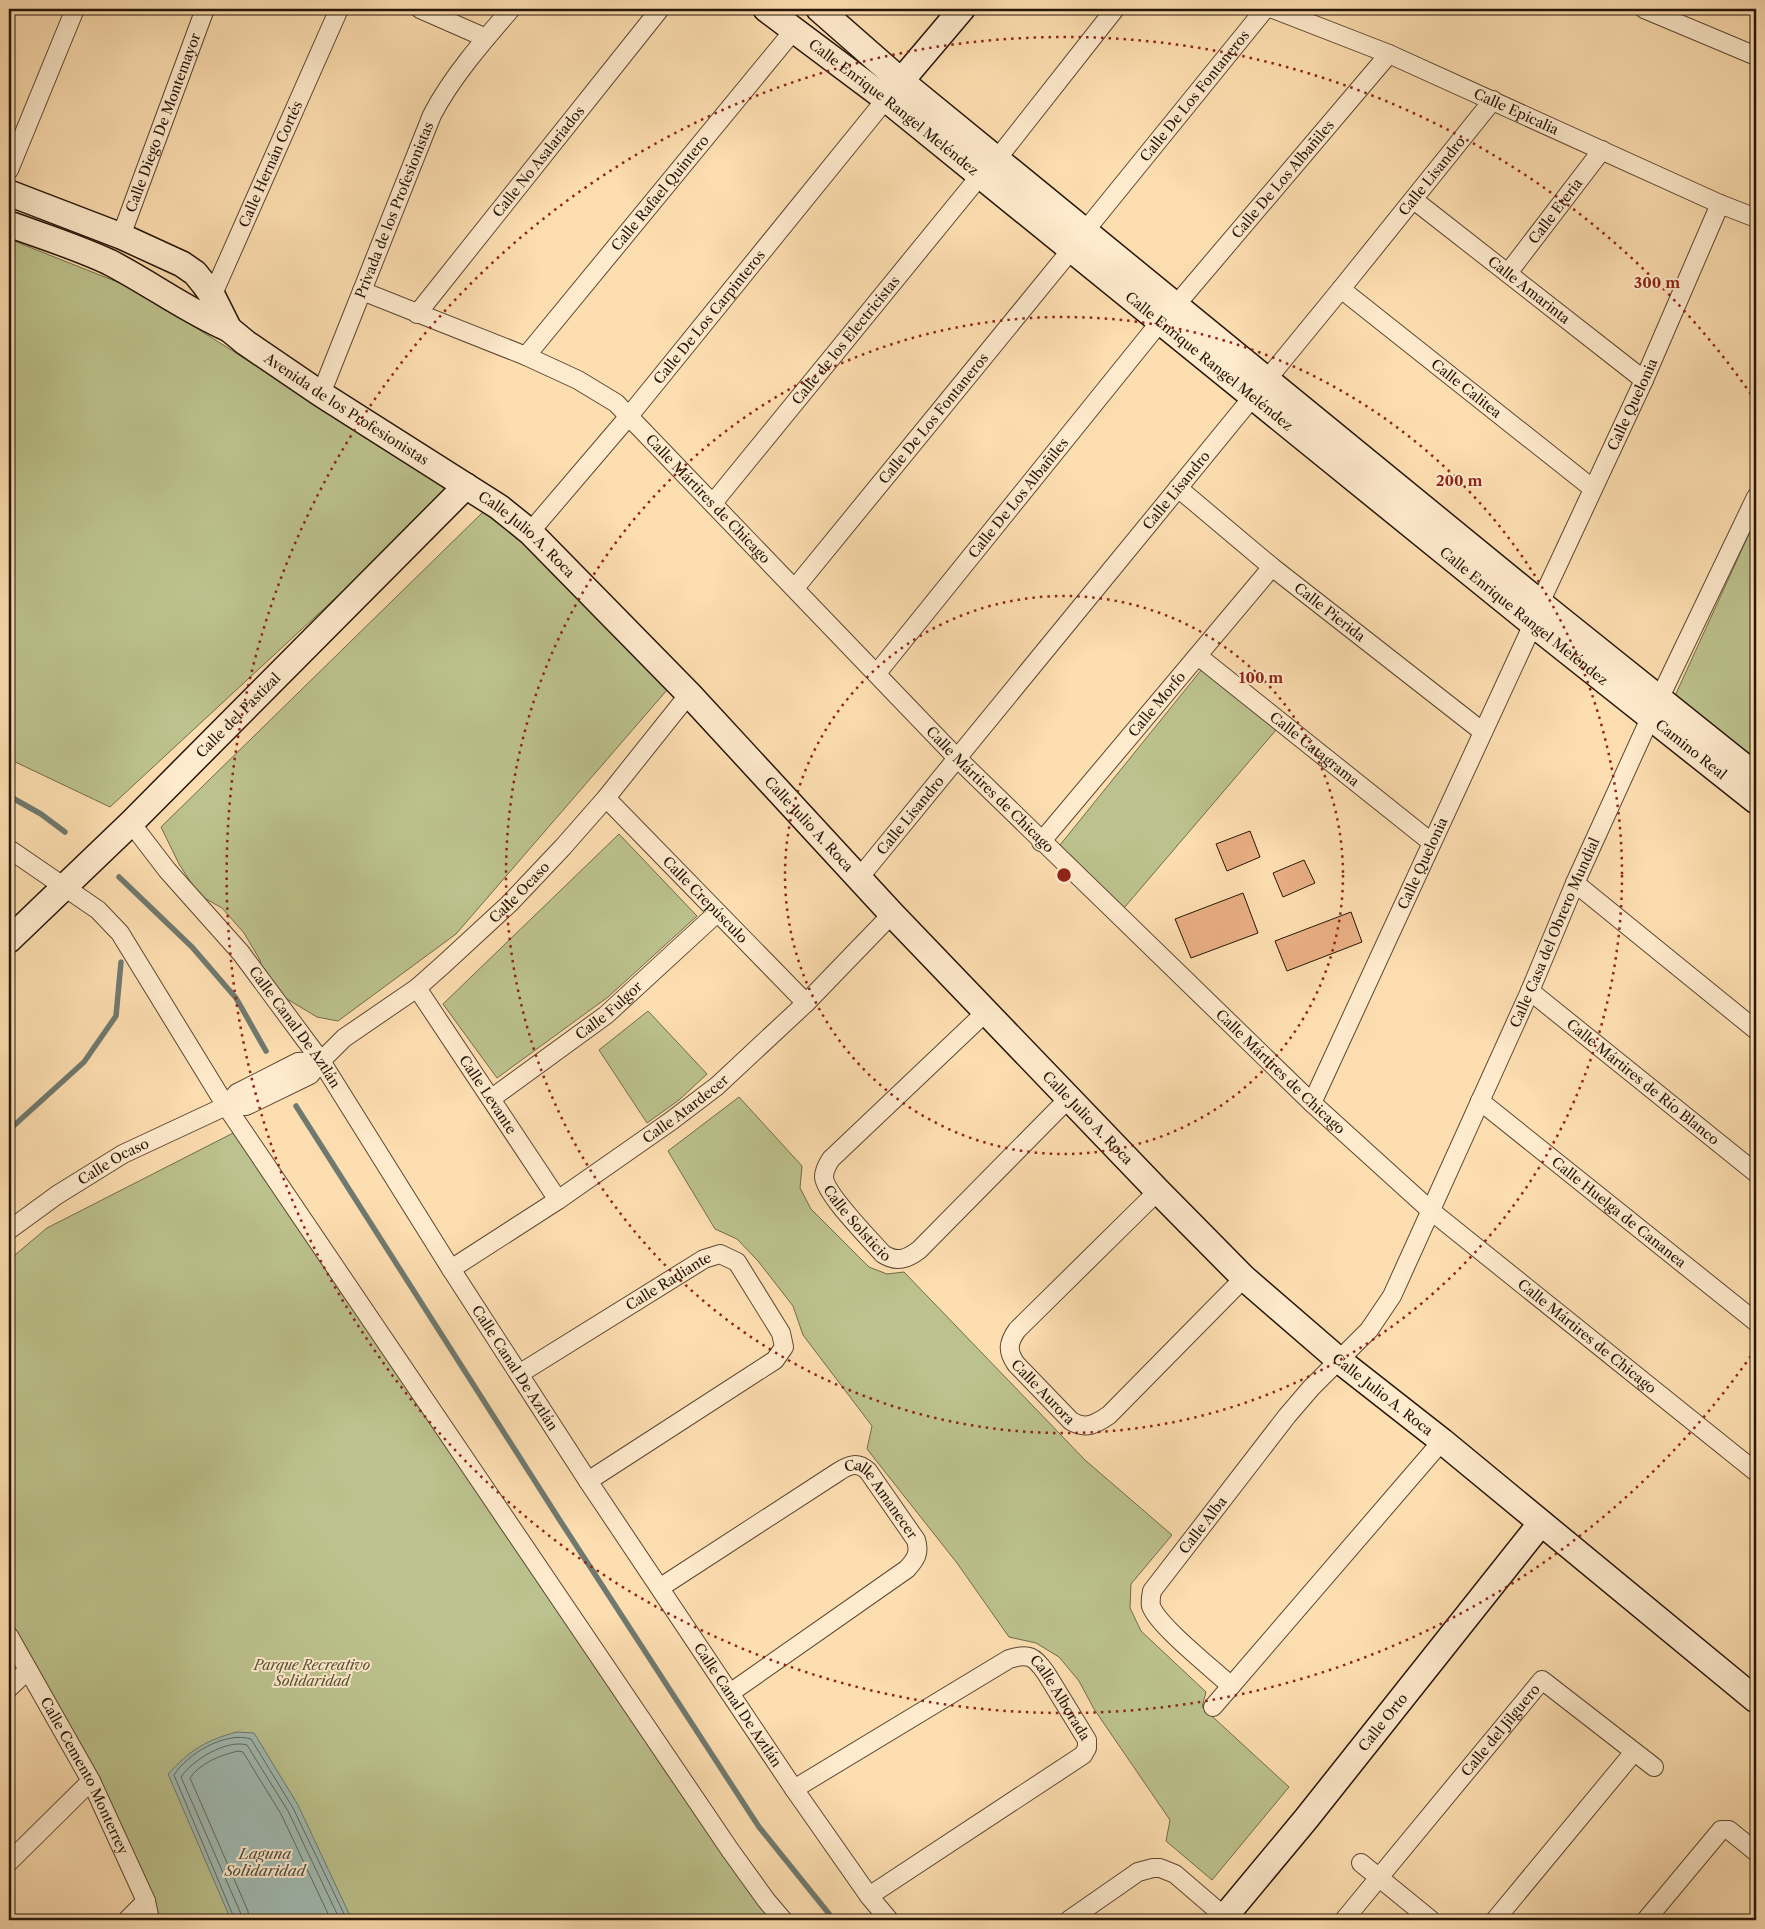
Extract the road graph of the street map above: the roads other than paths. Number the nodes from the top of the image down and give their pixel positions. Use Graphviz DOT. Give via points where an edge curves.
graph roads {
  1 [pos="75,9"];
  2 [pos="205,9"];
  3 [pos="339,9"];
  4 [pos="420,9"];
  5 [pos="511,9"];
  6 [pos="660,9"];
  7 [pos="766,9"];
  8 [pos="820,9"];
  9 [pos="962,9"];
  10 [pos="1115,9"];
  11 [pos="1265,9"];
  12 [pos="1273,9"];
  13 [pos="1644,9"];
  14 [pos="794,30"];
  15 [pos="486,38"];
  16 [pos="1389,54"];
  17 [pos="1756,56"];
  18 [pos="893,90"];
  19 [pos="1493,100"];
  20 [pos="1602,150"];
  21 [pos="997,159"];
  22 [pos="9,170"];
  23 [pos="979,176"];
  24 [pos="9,193"];
  25 [pos="1414,200"];
  26 [pos="1720,204"];
  27 [pos="1756,218"];
  28 [pos="9,224"];
  29 [pos="121,236"];
  30 [pos="1078,240"];
  31 [pos="1508,273"];
  32 [pos="1341,289"];
  33 [pos="362,292"];
  34 [pos="207,307"];
  35 [pos="417,314"];
  36 [pos="1168,314"];
  37 [pos="526,356"];
  38 [pos="1644,380"];
  39 [pos="1260,388"];
  40 [pos="321,394"];
  41 [pos="629,416"];
  42 [pos="466,486"];
  43 [pos="1178,488"];
  44 [pos="1592,488"];
  45 [pos="1756,499"];
  46 [pos="713,503"];
  47 [pos="530,532"];
  48 [pos="1272,567"];
  49 [pos="795,588"];
  50 [pos="1536,613"];
  51 [pos="1198,656"];
  52 [pos="876,673"];
  53 [pos="689,694"];
  54 [pos="1655,708"];
  55 [pos="1483,732"];
  56 [pos="957,758"];
  57 [pos="1756,776"];
  58 [pos="606,798"];
  59 [pos="1756,801"];
  60 [pos="131,823"];
  61 [pos="1041,842"];
  62 [pos="1431,842"];
  63 [pos="9,849"];
  64 [pos="859,878"];
  65 [pos="1575,883"];
  66 [pos="64,887"];
  67 [pos="717,913"];
  68 [pos="892,914"];
  69 [pos="9,940"];
  70 [pos="417,988"];
  71 [pos="1530,991"];
  72 [pos="806,1003"];
  73 [pos="987,1011"];
  74 [pos="1756,1030"];
  75 [pos="321,1061"];
  76 [pos="492,1098"];
  77 [pos="1069,1098"];
  78 [pos="1480,1101"];
  79 [pos="1312,1103"];
  80 [pos="226,1106"];
  81 [pos="1756,1173"];
  82 [pos="1158,1191"];
  83 [pos="558,1200"];
  84 [pos="1430,1210"];
  85 [pos="9,1230"];
  86 [pos="451,1269"];
  87 [pos="1244,1278"];
  88 [pos="1756,1322"];
  89 [pos="1340,1361"];
  90 [pos="519,1374"];
  91 [pos="1442,1440"];
  92 [pos="1756,1472"];
  93 [pos="588,1481"];
  94 [pos="1541,1523"];
  95 [pos="661,1588"];
  96 [pos="9,1636"];
  97 [pos="28,1670"];
  98 [pos="1232,1686"];
  99 [pos="9,1688"];
  100 [pos="730,1693"];
  101 [pos="1756,1700"];
  102 [pos="1213,1707"];
  103 [pos="1634,1752"];
  104 [pos="1654,1767"];
  105 [pos="92,1781"];
  106 [pos="794,1789"];
  107 [pos="1756,1852"];
  108 [pos="9,1862"];
  109 [pos="1361,1862"];
  110 [pos="1379,1878"];
  111 [pos="869,1896"];
  112 [pos="146,1901"];
  113 [pos="1224,1919"];
  114 [pos="127,1920"];
  115 [pos="150,1920"];
  116 [pos="783,1920"];
  117 [pos="889,1920"];
  118 [pos="1069,1920"];
  119 [pos="1344,1920"];
  120 [pos="1431,1920"];
  121 [pos="1494,1920"];
  122 [pos="1646,1920"];
  1 -- 22 [label="street"];
  2 -- 29 [label="street, Calle Diego De Montemayor"];
  3 -- 34 [label="street, Calle Hernán Cortés"];
  4 -- 15 [label="street"];
  5 -- 15 [label="street, Privada de los Profesionistas"];
  6 -- 35 [label="street, Calle No Asalariados"];
  7 -- 14 [label="street, Calle Enrique Rangel Meléndez"];
  8 -- 18 [label="street, Calle Enrique Rangel Meléndez"];
  9 -- 18 [label="street"];
  10 -- 21 [label="street"];
  11 -- 30 [label="street, Calle De Los Fontaneros"];
  12 -- 16 [label="street, Calle Epicalia"];
  13 -- 17 [label="street"];
  14 -- 18 [label="street, Calle Enrique Rangel Meléndez"];
  14 -- 37 [label="street, Calle Rafael Quintero"];
  15 -- 33 [label="street, Privada de los Profesionistas" via="432,114"];
  16 -- 19 [label="street, Calle Epicalia"];
  16 -- 36 [label="street, Calle De Los Albañiles"];
  18 -- 21 [label="street, Calle Enrique Rangel Meléndez"];
  18 -- 23 [label="street, Calle Enrique Rangel Meléndez"];
  18 -- 41 [label="street, Calle De Los Carpinteros"];
  19 -- 20 [label="street, Calle Epicalia"];
  19 -- 25 [label="street, Calle Lisandro"];
  20 -- 26 [label="street, Calle Epicalia"];
  20 -- 31 [label="street, Calle Eteria"];
  21 -- 30 [label="street, Calle Enrique Rangel Meléndez"];
  23 -- 30 [label="street, Calle Enrique Rangel Meléndez"];
  23 -- 46 [label="street, Calle de los Electricistas"];
  24 -- 29 [label="street, Avenida de los Profesionistas"];
  25 -- 31 [label="street, Calle Amarinta"];
  25 -- 32 [label="street, Calle Lisandro"];
  26 -- 27 [label="street, Calle Epicalia"];
  26 -- 38 [label="street, Calle Quelonia"];
  28 -- 34 [label="street, Avenida de los Profesionistas" via="107,261 160,290"];
  29 -- 34 [label="street, Avenida de los Profesionistas" via="195,273"];
  30 -- 36 [label="street, Calle Enrique Rangel Meléndez"];
  30 -- 49 [label="street, Calle De Los Fontaneros"];
  31 -- 38 [label="street, Calle Amarinta"];
  32 -- 39 [label="street, Calle Lisandro"];
  32 -- 44 [label="street, Calle Calitea"];
  33 -- 35 [label="street, Calle Mártires de Chicago"];
  33 -- 40 [label="street, Privada de los Profesionistas"];
  34 -- 40 [label="street, Avenida de los Profesionistas" via="254,349"];
  35 -- 37 [label="street, Calle Mártires de Chicago"];
  36 -- 39 [label="street, Calle Enrique Rangel Meléndez"];
  36 -- 52 [label="street, Calle De Los Albañiles"];
  37 -- 41 [label="street, Calle Mártires de Chicago" via="599,391"];
  38 -- 44 [label="street, Calle Quelonia"];
  39 -- 43 [label="street, Calle Lisandro"];
  39 -- 50 [label="street, Calle Enrique Rangel Meléndez"];
  40 -- 42 [label="street, Avenida de los Profesionistas"];
  41 -- 46 [label="street, Calle Mártires de Chicago"];
  41 -- 47 [label="street, Calle De Los Carpinteros"];
  42 -- 47 [label="street, Calle Julio A. Roca"];
  42 -- 60 [label="street, Calle del Pastizal"];
  43 -- 48 [label="street, Calle Pierida"];
  43 -- 56 [label="street, Calle Lisandro"];
  44 -- 50 [label="street, Calle Quelonia"];
  45 -- 54 [label="street, Calle Casa del Obrero Mundial"];
  46 -- 49 [label="street, Calle Mártires de Chicago"];
  47 -- 53 [label="street, Calle Julio A. Roca"];
  48 -- 51 [label="street, Calle Morfo"];
  48 -- 55 [label="street, Calle Pierida"];
  49 -- 52 [label="street, Calle Mártires de Chicago"];
  50 -- 54 [label="street, Calle Enrique Rangel Meléndez"];
  50 -- 55 [label="street, Calle Quelonia"];
  51 -- 61 [label="street, Calle Morfo"];
  51 -- 62 [label="street, Calle Catagrama"];
  52 -- 56 [label="street, Calle Mártires de Chicago"];
  53 -- 58 [label="street, Calle Ocaso"];
  53 -- 64 [label="street, Calle Julio A. Roca"];
  54 -- 57 [label="street, Camino Real"];
  54 -- 59 [label="street, Camino Real"];
  54 -- 65 [label="street, Calle Casa del Obrero Mundial"];
  55 -- 62 [label="street, Calle Quelonia"];
  56 -- 61 [label="street, Calle Mártires de Chicago"];
  56 -- 64 [label="street, Calle Lisandro"];
  58 -- 67 [label="street, Calle Crepúsculo"];
  58 -- 70 [label="street, Calle Ocaso" via="509,904"];
  60 -- 66 [label="street, Calle del Pastizal"];
  60 -- 75 [label="street, Calle Canal De Aztlán" via="167,870 241,953"];
  61 -- 79 [label="street, Calle Mártires de Chicago"];
  62 -- 79 [label="street, Calle Quelonia"];
  63 -- 66 [label="street"];
  64 -- 68 [label="street, Calle Julio A. Roca"];
  65 -- 71 [label="street, Calle Casa del Obrero Mundial"];
  65 -- 74 [label="street"];
  66 -- 69 [label="street, Calle del Pastizal"];
  66 -- 80 [label="street" via="98,910 120,933"];
  67 -- 72 [label="street, Calle Crepúsculo"];
  67 -- 76 [label="street, Calle Fulgor" via="606,1016"];
  68 -- 72 [label="street, Calle Atardecer"];
  68 -- 73 [label="street, Calle Julio A. Roca"];
  70 -- 75 [label="street, Calle Ocaso" via="344,1038"];
  70 -- 76 [label="street, Calle Levante"];
  71 -- 78 [label="street, Calle Casa del Obrero Mundial"];
  71 -- 81 [label="street, Calle Mártires de Río Blanco"];
  72 -- 83 [label="street, Calle Atardecer" via="717,1086"];
  73 -- 77 [label="street, Calle Julio A. Roca"];
  73 -- 77 [label="street, Calle Solsticio" via="830,1159 826,1167 824,1176 830,1193 883,1254 898,1260 919,1250"];
  75 -- 80 [label="street, Calle Ocaso" via="298,1062 237,1093"];
  75 -- 86 [label="street, Calle Canal De Aztlán"];
  76 -- 83 [label="street, Calle Levante"];
  77 -- 82 [label="street, Calle Julio A. Roca"];
  78 -- 84 [label="street, Calle Casa del Obrero Mundial"];
  78 -- 88 [label="street, Calle Huelga de Cananea"];
  79 -- 84 [label="street, Calle Mártires de Chicago"];
  80 -- 85 [label="street, Calle Ocaso" via="123,1154"];
  80 -- 116 [label="street" via="735,1857"];
  82 -- 87 [label="street, Calle Julio A. Roca"];
  82 -- 87 [label="street, Calle Aurora" via="1011,1338 1008,1348 1016,1364 1071,1421 1091,1426 1109,1415"];
  83 -- 86 [label="street, Calle Atardecer"];
  84 -- 89 [label="street, Calle Casa del Obrero Mundial" via="1392,1296 1369,1330"];
  84 -- 92 [label="street, Calle Mártires de Chicago"];
  86 -- 90 [label="street, Calle Canal De Aztlán"];
  87 -- 89 [label="street, Calle Julio A. Roca"];
  89 -- 91 [label="street, Calle Julio A. Roca"];
  89 -- 98 [label="street, Calle Alba" via="1287,1416 1152,1590 1152,1607 1162,1623"];
  90 -- 93 [label="street, Calle Canal De Aztlán"];
  90 -- 93 [label="street, Calle Radiante" via="704,1259 720,1254 737,1262 781,1333 784,1347 781,1354"];
  91 -- 94 [label="street, Calle Julio A. Roca"];
  91 -- 98 [label="street"];
  93 -- 95 [label="street, Calle Canal De Aztlán"];
  94 -- 101 [label="street, Calle Julio A. Roca"];
  94 -- 113 [label="street, Calle Orto"];
  95 -- 100 [label="street, Calle Canal De Aztlán"];
  95 -- 100 [label="street, Calle Amanecer" via="852,1465 862,1466 868,1471 916,1540 917,1556 907,1569"];
  96 -- 97 [label="street, Calle Cemento Monterrey"];
  97 -- 99 [label="street"];
  97 -- 105 [label="street, Calle Cemento Monterrey"];
  98 -- 102 [label="street"];
  100 -- 106 [label="street, Calle Canal De Aztlán"];
  103 -- 104 [label="street"];
  103 -- 110 [label="street, Calle del Jilguero" via="1542,1680"];
  103 -- 121 [label="street"];
  105 -- 108 [label="street"];
  105 -- 112 [label="street, Calle Cemento Monterrey"];
  106 -- 111 [label="street, Calle Canal De Aztlán"];
  106 -- 111 [label="street, Calle Alborada" via="1009,1659 1031,1657 1039,1662 1086,1740 1087,1748 1083,1755"];
  107 -- 122 [label="street" via="1729,1830 1723,1829"];
  109 -- 110 [label="street"];
  110 -- 119 [label="street"];
  110 -- 120 [label="street"];
  111 -- 117 [label="street, Calle Canal De Aztlán"];
  112 -- 114 [label="street"];
  112 -- 115 [label="street, Calle Cemento Monterrey"];
  113 -- 118 [label="street" via="1175,1874 1153,1868 1138,1872"];
}
